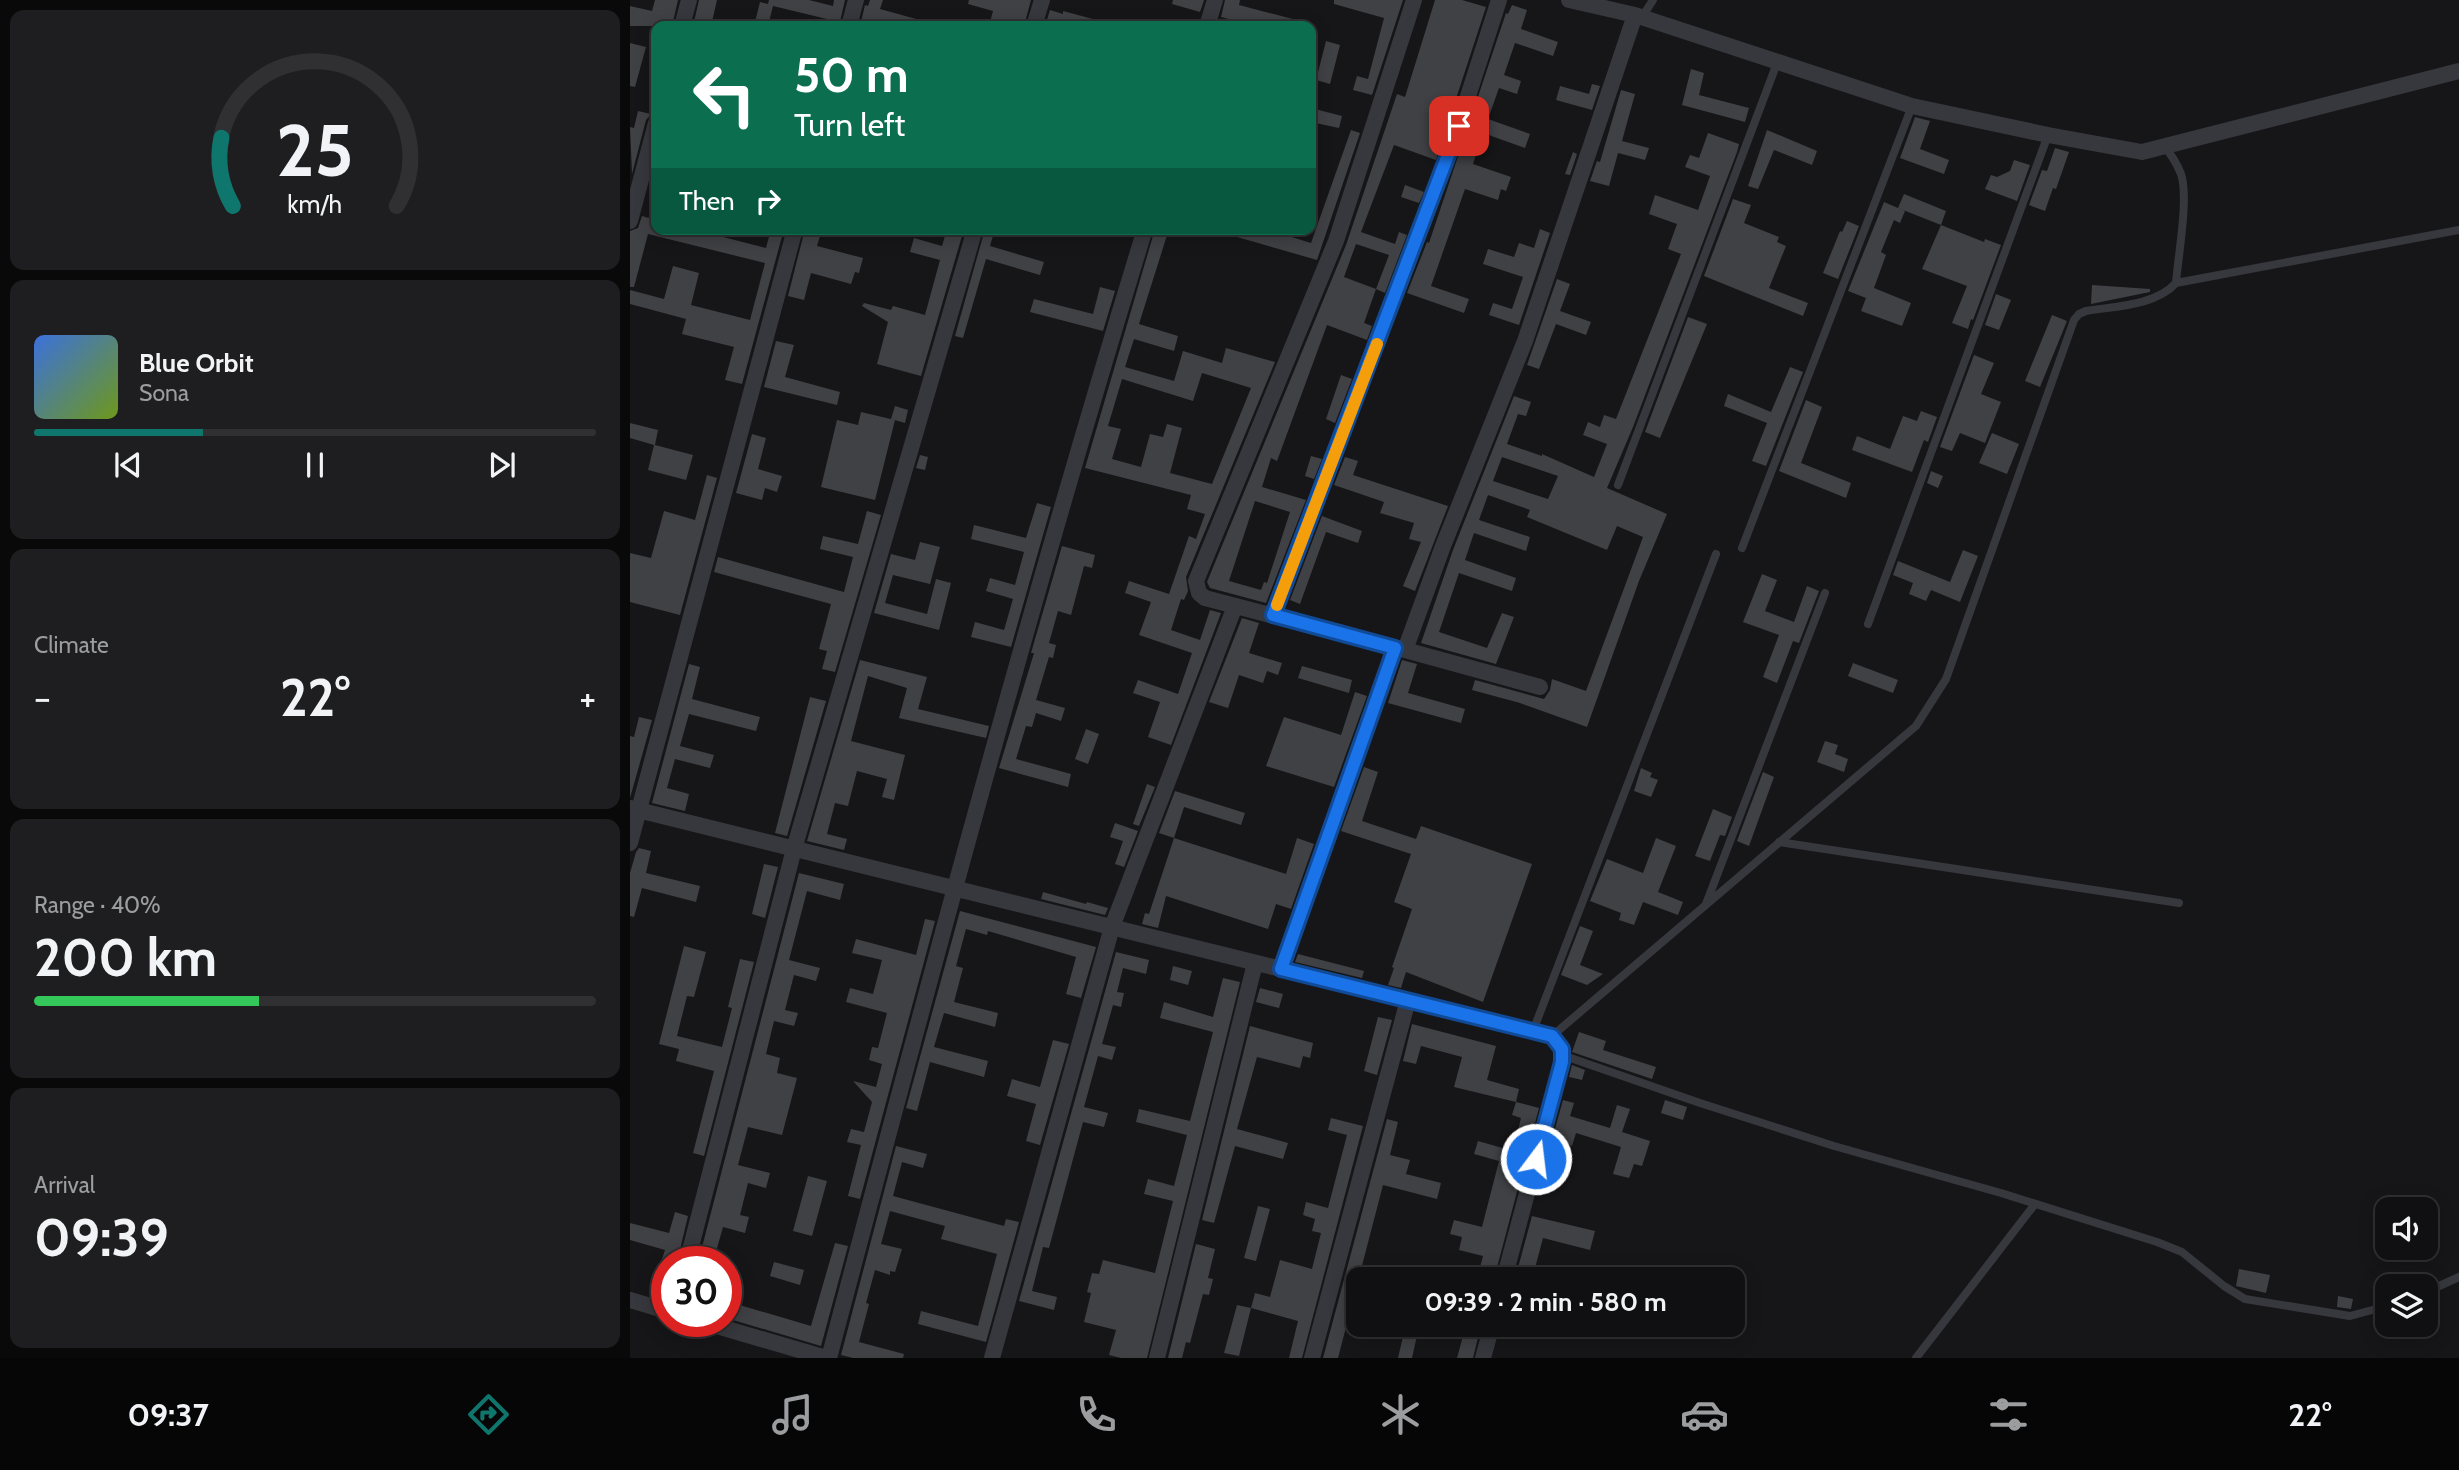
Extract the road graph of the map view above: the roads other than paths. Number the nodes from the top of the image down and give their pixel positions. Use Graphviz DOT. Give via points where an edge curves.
graph roads {
  1 [pos="689,0"];
  2 [pos="856,0"];
  3 [pos="1042,0"];
  4 [pos="1215,0"];
  5 [pos="1414,0"];
  6 [pos="1499,0"];
  7 [pos="1569,0"];
  8 [pos="1653,0"];
  9 [pos="1639,16"];
  10 [pos="683,21"];
  11 [pos="850,21"];
  12 [pos="1036,21"];
  13 [pos="1209,21"];
  14 [pos="1777,63"];
  15 [pos="2459,71"];
  16 [pos="1912,106"];
  17 [pos="2048,135"];
  18 [pos="651,142"];
  19 [pos="2164,146"];
  20 [pos="630,221"];
  21 [pos="2459,230"];
  22 [pos="793,235"];
  23 [pos="973,235"];
  24 [pos="1142,235"];
  25 [pos="2176,283"];
  26 [pos="1618,485"];
  27 [pos="1742,548"];
  28 [pos="1716,554"];
  29 [pos="1825,593"];
  30 [pos="1235,606"];
  31 [pos="1273,615"];
  32 [pos="1868,624"];
  33 [pos="1400,649"];
  34 [pos="1541,687"];
  35 [pos="634,810"];
  36 [pos="1779,842"];
  37 [pos="630,843"];
  38 [pos="794,849"];
  39 [pos="954,888"];
  40 [pos="2179,903"];
  41 [pos="1706,905"];
  42 [pos="1112,927"];
  43 [pos="1255,962"];
  44 [pos="1281,969"];
  45 [pos="1408,1000"];
  46 [pos="1533,1031"];
  47 [pos="1552,1036"];
  48 [pos="1562,1055"];
  49 [pos="2035,1204"];
  50 [pos="691,1246"];
  51 [pos="1507,1267"];
  52 [pos="2459,1277"];
  53 [pos="2438,1287"];
  54 [pos="630,1300"];
  55 [pos="651,1306"];
  56 [pos="2375,1309"];
  57 [pos="742,1334"];
  58 [pos="1489,1337"];
  59 [pos="820,1357"];
  60 [pos="992,1358"];
  61 [pos="1157,1358"];
  62 [pos="1312,1358"];
  63 [pos="1483,1358"];
  64 [pos="1916,1358"];
  1 -- 10 [label="street"];
  2 -- 11 [label="street"];
  3 -- 12 [label="street"];
  4 -- 13 [label="street"];
  5 -- 30 [label="street" via="1336,241 1197,576 1199,593 1205,598"];
  6 -- 31 [label="street" via="1450,152"];
  7 -- 9 [label="street"];
  8 -- 9 [label="lane"];
  9 -- 14 [label="street"];
  9 -- 33 [label="street" via="1525,341"];
  14 -- 16 [label="street"];
  14 -- 26 [label="lane"];
  15 -- 19 [label="street"];
  16 -- 17 [label="street"];
  16 -- 27 [label="lane"];
  17 -- 19 [label="street" via="2142,152"];
  17 -- 32 [label="lane"];
  18 -- 20 [label="street"];
  19 -- 25 [label="lane" via="2182,176"];
  21 -- 25 [label="lane"];
  22 -- 35 [label="street"];
  23 -- 38 [label="street"];
  24 -- 39 [label="street"];
  25 -- 36 [label="lane" via="2156,298 2086,311 2074,320 1945,679 1916,726"];
  28 -- 46 [label="lane"];
  29 -- 41 [label="lane"];
  30 -- 31 [label="street"];
  30 -- 42 [label="street"];
  31 -- 33 [label="street"];
  33 -- 34 [label="street"];
  33 -- 44 [label="street"];
  35 -- 37 [label="street"];
  35 -- 38 [label="street"];
  36 -- 40 [label="lane"];
  36 -- 41 [label="lane"];
  38 -- 39 [label="street"];
  38 -- 50 [label="street"];
  39 -- 42 [label="street"];
  39 -- 59 [label="street"];
  41 -- 47 [label="lane"];
  42 -- 43 [label="street"];
  42 -- 60 [label="street"];
  43 -- 44 [label="street"];
  43 -- 61 [label="street"];
  44 -- 45 [label="street"];
  45 -- 46 [label="street"];
  45 -- 62 [label="street"];
  46 -- 47 [label="street"];
  47 -- 48 [label="street"];
  48 -- 49 [label="lane" via="1834,1146"];
  48 -- 51 [label="street"];
  49 -- 56 [label="lane" via="2182,1252 2245,1298 2350,1316"];
  49 -- 64 [label="lane"];
  52 -- 53 [label="lane"];
  54 -- 55 [label="street"];
  57 -- 59 [label="street"];
  58 -- 63 [label="street"];
}
